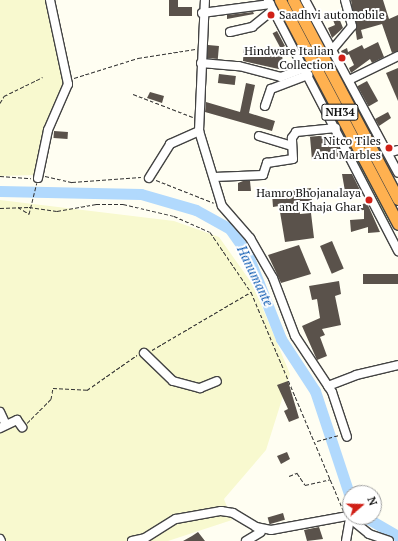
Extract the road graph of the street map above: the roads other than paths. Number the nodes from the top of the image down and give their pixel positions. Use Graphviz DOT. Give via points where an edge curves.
graph roads {
  1 [pos="50,0"];
  2 [pos="204,0"];
  3 [pos="293,0"];
  4 [pos="305,0"];
  5 [pos="345,0"];
  6 [pos="273,3"];
  7 [pos="202,12"];
  8 [pos="230,32"];
  9 [pos="332,50"];
  10 [pos="398,56"];
  11 [pos="201,63"];
  12 [pos="306,72"];
  13 [pos="349,80"];
  14 [pos="265,106"];
  15 [pos="336,128"];
  16 [pos="198,131"];
  17 [pos="259,136"];
  18 [pos="292,146"];
  19 [pos="398,150"];
  20 [pos="388,152"];
  21 [pos="398,173"];
  22 [pos="214,177"];
  23 [pos="38,178"];
  24 [pos="149,178"];
  25 [pos="398,199"];
  26 [pos="398,224"];
  27 [pos="398,252"];
  28 [pos="144,352"];
  29 [pos="398,366"];
  30 [pos="217,381"];
  31 [pos="328,386"];
  32 [pos="0,412"];
  33 [pos="3,426"];
  34 [pos="22,427"];
  35 [pos="346,435"];
  36 [pos="342,518"];
  37 [pos="347,525"];
  38 [pos="358,525"];
  39 [pos="262,532"];
  40 [pos="132,541"];
  41 [pos="246,541"];
  42 [pos="346,541"];
  43 [pos="389,541"];
  1 -- 23 [label="street" via="68,80 48,130"];
  2 -- 7 [label="street"];
  3 -- 25 [label="highway, NH34"];
  4 -- 9 [label="street"];
  5 -- 9 [label="street" via="352,26"];
  6 -- 7 [label="street"];
  6 -- 8 [label="street" via="252,27"];
  6 -- 12 [label="street"];
  6 -- 26 [label="highway, NH34"];
  7 -- 11 [label="street"];
  9 -- 13 [label="street"];
  10 -- 13 [label="street"];
  11 -- 12 [label="street" via="239,66 281,77"];
  11 -- 16 [label="street"];
  12 -- 14 [label="street" via="270,89"];
  12 -- 15 [label="street"];
  13 -- 20 [label="street"];
  15 -- 18 [label="street" via="299,130 293,134"];
  15 -- 27 [label="street"];
  16 -- 22 [label="street"];
  16 -- 24 [label="street" via="170,144"];
  17 -- 18 [label="street"];
  18 -- 22 [label="street" via="292,158 266,163 263,175"];
  19 -- 20 [label="street"];
  20 -- 21 [label="street"];
  22 -- 31 [label="street" via="222,204 258,251 283,300 294,336"];
  28 -- 30 [label="street" via="173,381 200,388"];
  29 -- 31 [label="street" via="356,375"];
  31 -- 35 [label="street"];
  32 -- 33 [label="street"];
  33 -- 34 [label="street" via="17,420"];
  36 -- 40 [label="street" via="271,530 256,527 233,513 221,511 176,519 145,538"];
  37 -- 42 [label="street"];
  38 -- 43 [label="street" via="369,534"];
  39 -- 41 [label="street"];
}
